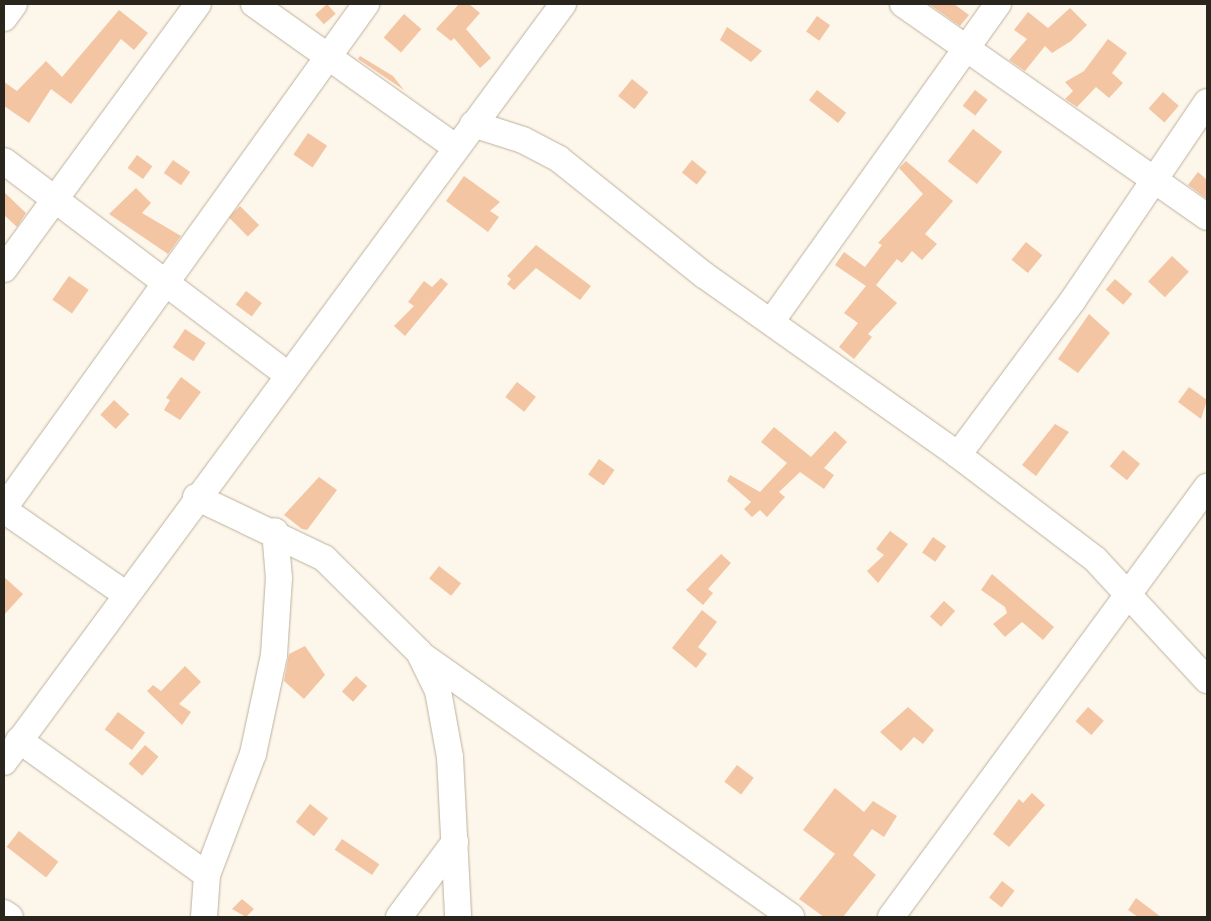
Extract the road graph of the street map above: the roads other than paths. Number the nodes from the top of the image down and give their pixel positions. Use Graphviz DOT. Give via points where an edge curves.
graph roads {
  1 [pos="14,4"];
  2 [pos="198,4"];
  3 [pos="254,4"];
  4 [pos="366,4"];
  5 [pos="563,4"];
  6 [pos="903,4"];
  7 [pos="998,4"];
  8 [pos="4,18"];
  9 [pos="966,48"];
  10 [pos="328,55"];
  11 [pos="1207,102"];
  12 [pos="473,124"];
  13 [pos="455,147"];
  14 [pos="4,161"];
  15 [pos="1156,179"];
  16 [pos="55,199"];
  17 [pos="1207,217"];
  18 [pos="4,269"];
  19 [pos="166,281"];
  20 [pos="771,322"];
  21 [pos="288,375"];
  22 [pos="958,455"];
  23 [pos="1207,487"];
  24 [pos="196,497"];
  25 [pos="4,509"];
  26 [pos="275,532"];
  27 [pos="124,593"];
  28 [pos="1127,594"];
  29 [pos="419,652"];
  30 [pos="1206,678"];
  31 [pos="19,740"];
  32 [pos="4,762"];
  33 [pos="454,842"];
  34 [pos="207,875"];
  35 [pos="4,913"];
  36 [pos="10,917"];
  37 [pos="204,917"];
  38 [pos="399,917"];
  39 [pos="458,917"];
  40 [pos="791,917"];
  41 [pos="891,917"];
  1 -- 8 [label="street"];
  2 -- 16 [label="street"];
  3 -- 10 [label="street"];
  4 -- 10 [label="street"];
  5 -- 12 [label="street"];
  6 -- 9 [label="street"];
  7 -- 9 [label="street"];
  9 -- 15 [label="street"];
  9 -- 20 [label="street"];
  10 -- 13 [label="street"];
  10 -- 19 [label="street"];
  11 -- 15 [label="street"];
  12 -- 13 [label="street"];
  12 -- 20 [label="street" via="523,140 559,159"];
  13 -- 21 [label="street"];
  14 -- 16 [label="street"];
  15 -- 17 [label="street"];
  15 -- 22 [label="street"];
  16 -- 18 [label="street"];
  16 -- 19 [label="street"];
  19 -- 21 [label="street"];
  19 -- 25 [label="street"];
  20 -- 22 [label="street"];
  21 -- 24 [label="street"];
  22 -- 28 [label="street" via="1095,559"];
  23 -- 28 [label="street"];
  24 -- 26 [label="street"];
  24 -- 27 [label="street"];
  25 -- 27 [label="street"];
  26 -- 29 [label="street" via="324,558"];
  26 -- 34 [label="street" via="279,578 274,656 253,754"];
  27 -- 31 [label="street"];
  28 -- 30 [label="street"];
  28 -- 41 [label="street"];
  29 -- 33 [label="street" via="438,691 450,757"];
  29 -- 40 [label="street"];
  31 -- 32 [label="street"];
  31 -- 34 [label="street"];
  33 -- 38 [label="street"];
  33 -- 39 [label="street"];
  34 -- 37 [label="street"];
  35 -- 36 [label="street"];
}
